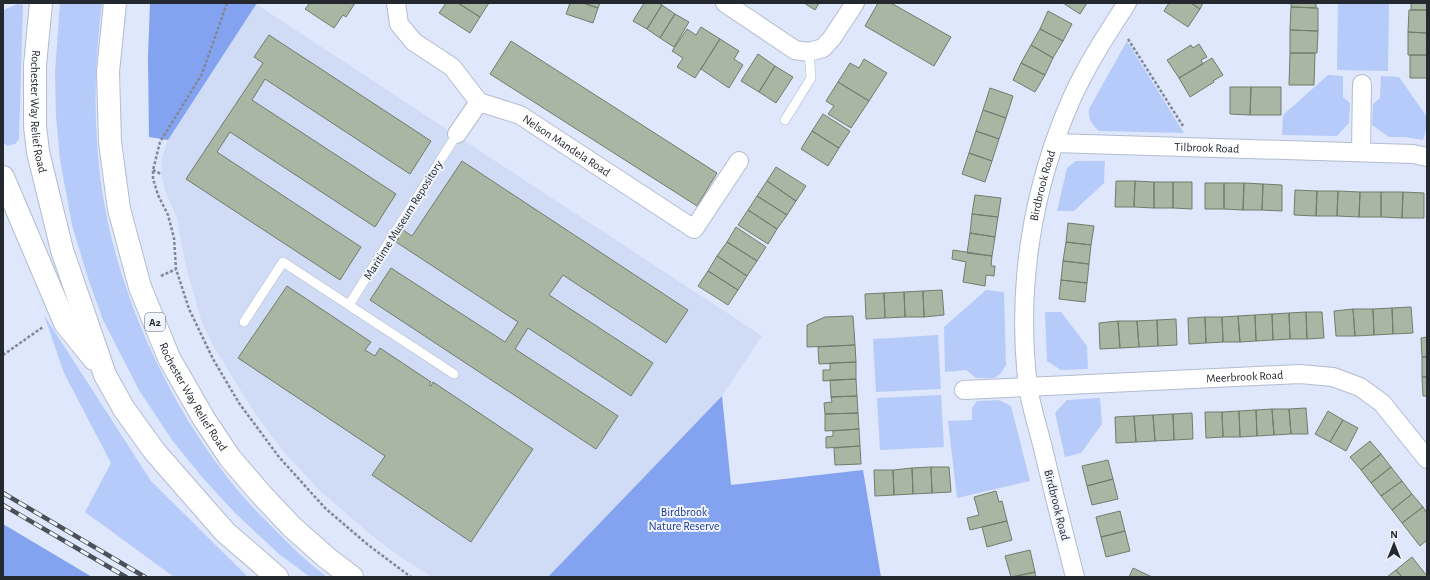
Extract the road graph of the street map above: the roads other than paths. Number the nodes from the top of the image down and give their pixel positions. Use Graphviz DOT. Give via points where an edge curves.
graph roads {
  1 [pos="41,3"];
  2 [pos="115,3"];
  3 [pos="396,3"];
  4 [pos="725,3"];
  5 [pos="855,3"];
  6 [pos="1127,3"];
  7 [pos="809,52"];
  8 [pos="1362,84"];
  9 [pos="479,102"];
  10 [pos="785,120"];
  11 [pos="457,134"];
  12 [pos="1054,143"];
  13 [pos="1361,152"];
  14 [pos="1427,157"];
  15 [pos="739,161"];
  16 [pos="3,177"];
  17 [pos="349,305"];
  18 [pos="244,322"];
  19 [pos="105,374"];
  20 [pos="454,374"];
  21 [pos="1028,387"];
  22 [pos="964,390"];
  23 [pos="1427,459"];
  24 [pos="277,577"];
  25 [pos="352,577"];
  26 [pos="1075,577"];
  1 -- 19 [label="highway, Rochester Way Relief Road" via="35,64 35,126 38,152 62,250"];
  2 -- 25 [label="highway, Rochester Way Relief Road / A2" via="108,72 110,142 119,208 140,287 169,358 204,419 245,476 292,527 326,558"];
  3 -- 9 [label="street" via="399,24 414,42 452,67"];
  4 -- 7 [label="street" via="795,50"];
  5 -- 7 [label="street" via="823,48"];
  6 -- 12 [label="street, Birdbrook Road" via="1088,66"];
  7 -- 10 [label="lane" via="811,78"];
  8 -- 13 [label="street"];
  9 -- 11 [label="street"];
  9 -- 15 [label="street, Nelson Mandela Road" via="520,115 694,229"];
  11 -- 17 [label="lane, Maritime Museum Repository"];
  12 -- 13 [label="street, Tilbrook Road"];
  12 -- 21 [label="street, Birdbrook Road" via="1043,180 1026,266 1024,309"];
  13 -- 14 [label="street, Tilbrook Road"];
  16 -- 19 [label="highway" via="65,322"];
  17 -- 18 [label="lane" via="283,262"];
  17 -- 20 [label="lane"];
  19 -- 24 [label="highway, Rochester Way Relief Road" via="124,409 155,452 225,532"];
  21 -- 22 [label="street"];
  21 -- 23 [label="street, Meerbrook Road" via="1300,374 1333,377 1360,387 1382,403"];
  21 -- 26 [label="street, Birdbrook Road"];
}
